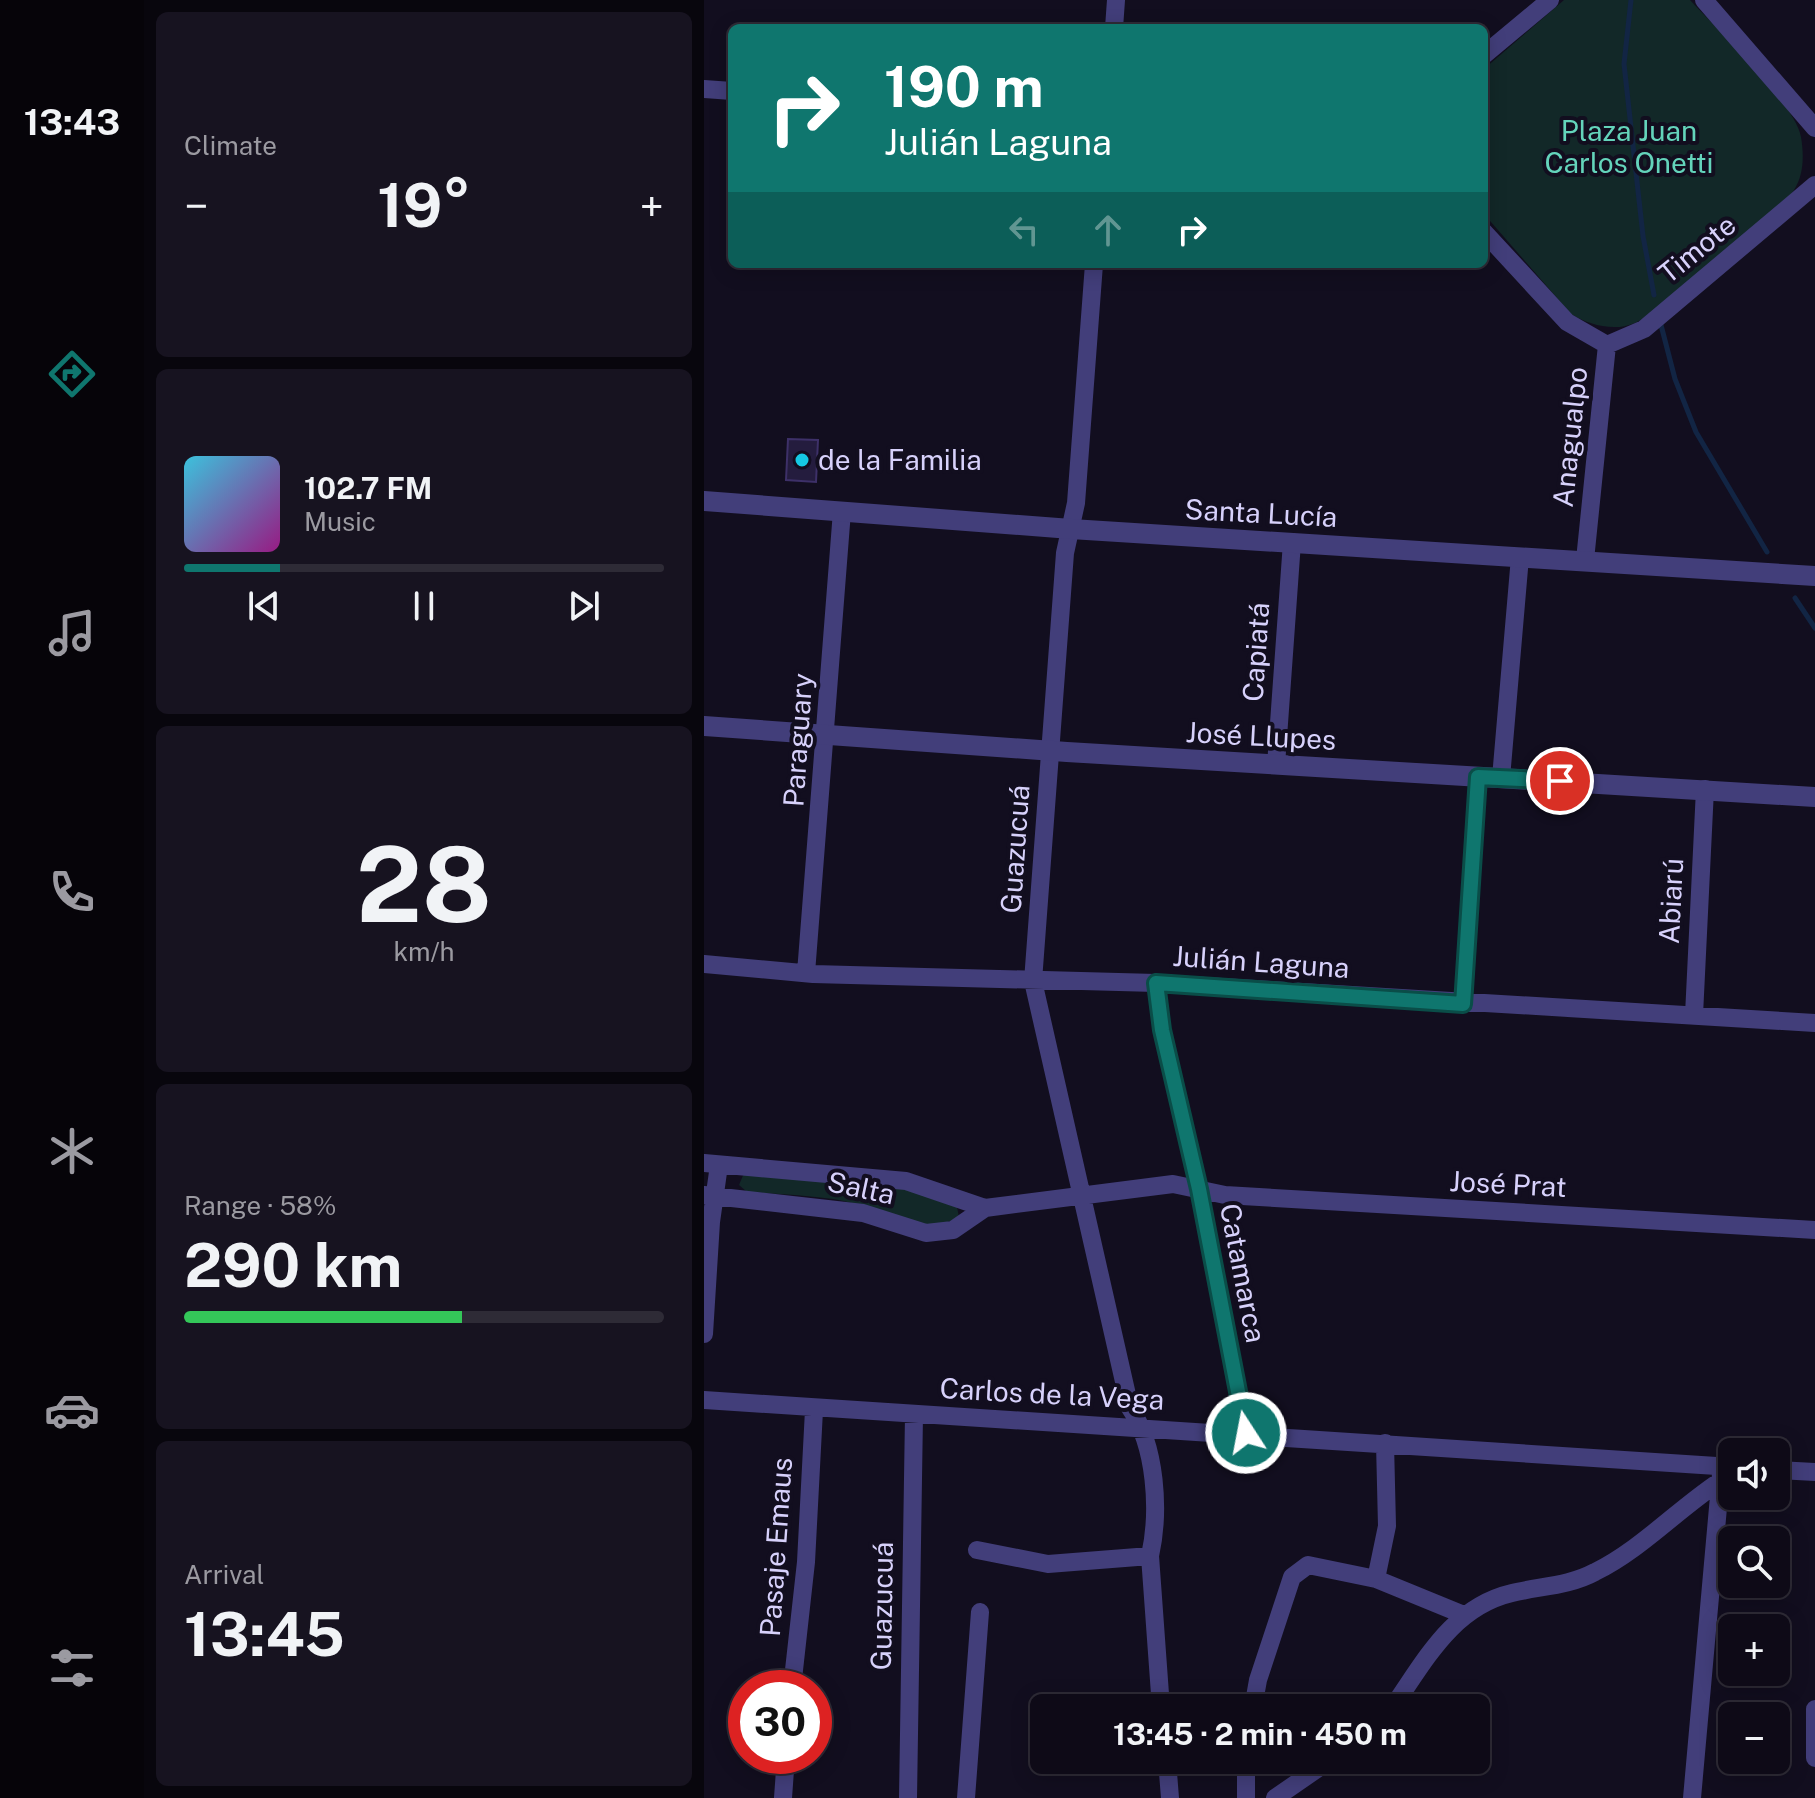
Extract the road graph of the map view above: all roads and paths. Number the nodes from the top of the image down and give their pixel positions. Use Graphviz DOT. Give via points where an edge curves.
graph roads {
  1 [pos="1116,0"];
  2 [pos="1550,0"];
  3 [pos="1704,0"];
  4 [pos="1114,24"];
  5 [pos="1488,52"];
  6 [pos="704,89"];
  7 [pos="728,91"];
  8 [pos="1815,128"];
  9 [pos="1815,185"];
  10 [pos="1488,236"];
  11 [pos="1094,268"];
  12 [pos="1607,345"];
  13 [pos="704,501"];
  14 [pos="842,511"];
  15 [pos="1071,529"];
  16 [pos="1292,542"];
  17 [pos="1520,557"];
  18 [pos="1585,560"];
  19 [pos="1815,576"];
  20 [pos="704,726"];
  21 [pos="827,736"];
  22 [pos="1050,750"];
  23 [pos="1276,765"];
  24 [pos="1478,777"];
  25 [pos="1501,778"];
  26 [pos="1705,789"];
  27 [pos="1815,797"];
  28 [pos="704,964"];
  29 [pos="806,973"];
  30 [pos="1033,981"];
  31 [pos="1156,983"];
  32 [pos="1463,1004"];
  33 [pos="1694,1015"];
  34 [pos="1815,1023"];
  35 [pos="712,1164"];
  36 [pos="1199,1189"];
  37 [pos="711,1196"];
  38 [pos="1080,1196"];
  39 [pos="985,1208"];
  40 [pos="1815,1230"];
  41 [pos="704,1334"];
  42 [pos="704,1400"];
  43 [pos="814,1410"];
  44 [pos="914,1415"];
  45 [pos="1142,1426"];
  46 [pos="1246,1433"];
  47 [pos="1385,1443"];
  48 [pos="1718,1471"];
  49 [pos="1790,1471"];
  50 [pos="1815,1472"];
  51 [pos="1718,1476"];
  52 [pos="1720,1510"];
  53 [pos="977,1550"];
  54 [pos="1150,1556"];
  55 [pos="1376,1579"];
  56 [pos="980,1612"];
  57 [pos="1464,1615"];
  58 [pos="794,1670"];
  59 [pos="1160,1694"];
  60 [pos="1256,1694"];
  61 [pos="1402,1694"];
  62 [pos="1815,1709"];
  63 [pos="1815,1758"];
  64 [pos="785,1774"];
  65 [pos="1168,1774"];
  66 [pos="1246,1774"];
  67 [pos="1310,1774"];
  68 [pos="783,1798"];
  69 [pos="908,1798"];
  70 [pos="966,1798"];
  71 [pos="1170,1798"];
  72 [pos="1246,1798"];
  73 [pos="1275,1798"];
  74 [pos="1692,1798"];
  1 -- 4 [label="street"];
  2 -- 5 [label="street"];
  3 -- 8 [label="street"];
  6 -- 7 [label="street"];
  9 -- 12 [label="street, Timote" via="1644,329"];
  10 -- 12 [label="street, Anagualpo" via="1567,322"];
  11 -- 15 [label="street, Guazucuá"];
  12 -- 18 [label="street, Anagualpo"];
  13 -- 14 [label="street, Santa Lucía"];
  14 -- 15 [label="street, Santa Lucía"];
  14 -- 21 [label="street, Paraguary"];
  15 -- 16 [label="street, Santa Lucía"];
  15 -- 22 [label="street, Guazucuá"];
  16 -- 17 [label="street, Santa Lucía"];
  16 -- 23 [label="street, Capiatá"];
  17 -- 18 [label="street, Santa Lucía"];
  17 -- 25 [label="street"];
  18 -- 19 [label="street, Santa Lucía"];
  20 -- 21 [label="street, José Llupes"];
  21 -- 22 [label="street, José Llupes"];
  21 -- 29 [label="street, Paraguary"];
  22 -- 23 [label="street, José Llupes"];
  22 -- 30 [label="street, Guazucuá"];
  23 -- 24 [label="street, José Llupes"];
  24 -- 25 [label="street, José Llupes"];
  24 -- 32 [label="street"];
  25 -- 26 [label="street, José Llupes"];
  26 -- 27 [label="street, José Llupes"];
  26 -- 33 [label="street, Abiarú"];
  28 -- 29 [label="street, Julián Laguna"];
  29 -- 30 [label="street, Julián Laguna"];
  30 -- 31 [label="street, Julián Laguna"];
  30 -- 38 [label="street, Guazucuá"];
  31 -- 32 [label="street, Julián Laguna"];
  31 -- 36 [label="street, Catamarca"];
  32 -- 33 [label="street, Julián Laguna"];
  33 -- 34 [label="street, Julián Laguna"];
  35 -- 37 [label="street, Salta"];
  35 -- 39 [label="street, Salta" via="906,1181"];
  36 -- 38 [label="street, Salta" via="1173,1184"];
  36 -- 40 [label="street, José Prat" via="1225,1195"];
  36 -- 46 [label="street, Catamarca"];
  37 -- 39 [label="street, Salta" via="863,1213 926,1233 953,1230"];
  37 -- 41 [label="street"];
  38 -- 39 [label="street, Salta"];
  38 -- 45 [label="street, Guazucuá" via="1130,1408"];
  42 -- 43 [label="street, Carlos de la Vega"];
  43 -- 44 [label="street, Carlos de la Vega"];
  43 -- 58 [label="street, Pasaje Emaus"];
  44 -- 45 [label="street, Carlos de la Vega"];
  44 -- 69 [label="street, Guazucuá"];
  45 -- 46 [label="street, Carlos de la Vega"];
  45 -- 54 [label="street, Guazucuá" via="1150,1448"];
  46 -- 47 [label="street, Carlos de la Vega"];
  47 -- 48 [label="street, Carlos de la Vega"];
  47 -- 55 [label="street" via="1387,1526"];
  49 -- 50 [label="street"];
  51 -- 57 [label="street" via="1597,1571 1568,1583 1500,1596"];
  52 -- 74 [label="street"];
  53 -- 54 [label="street" via="1048,1564"];
  54 -- 59 [label="street, Guazucuá"];
  55 -- 57 [label="street"];
  55 -- 60 [label="street" via="1308,1565 1292,1577"];
  56 -- 70 [label="street"];
  57 -- 61 [label="street" via="1444,1633"];
  62 -- 63 [label="street"];
  64 -- 68 [label="street"];
  65 -- 71 [label="street"];
  66 -- 72 [label="street"];
  67 -- 73 [label="street"];
}
